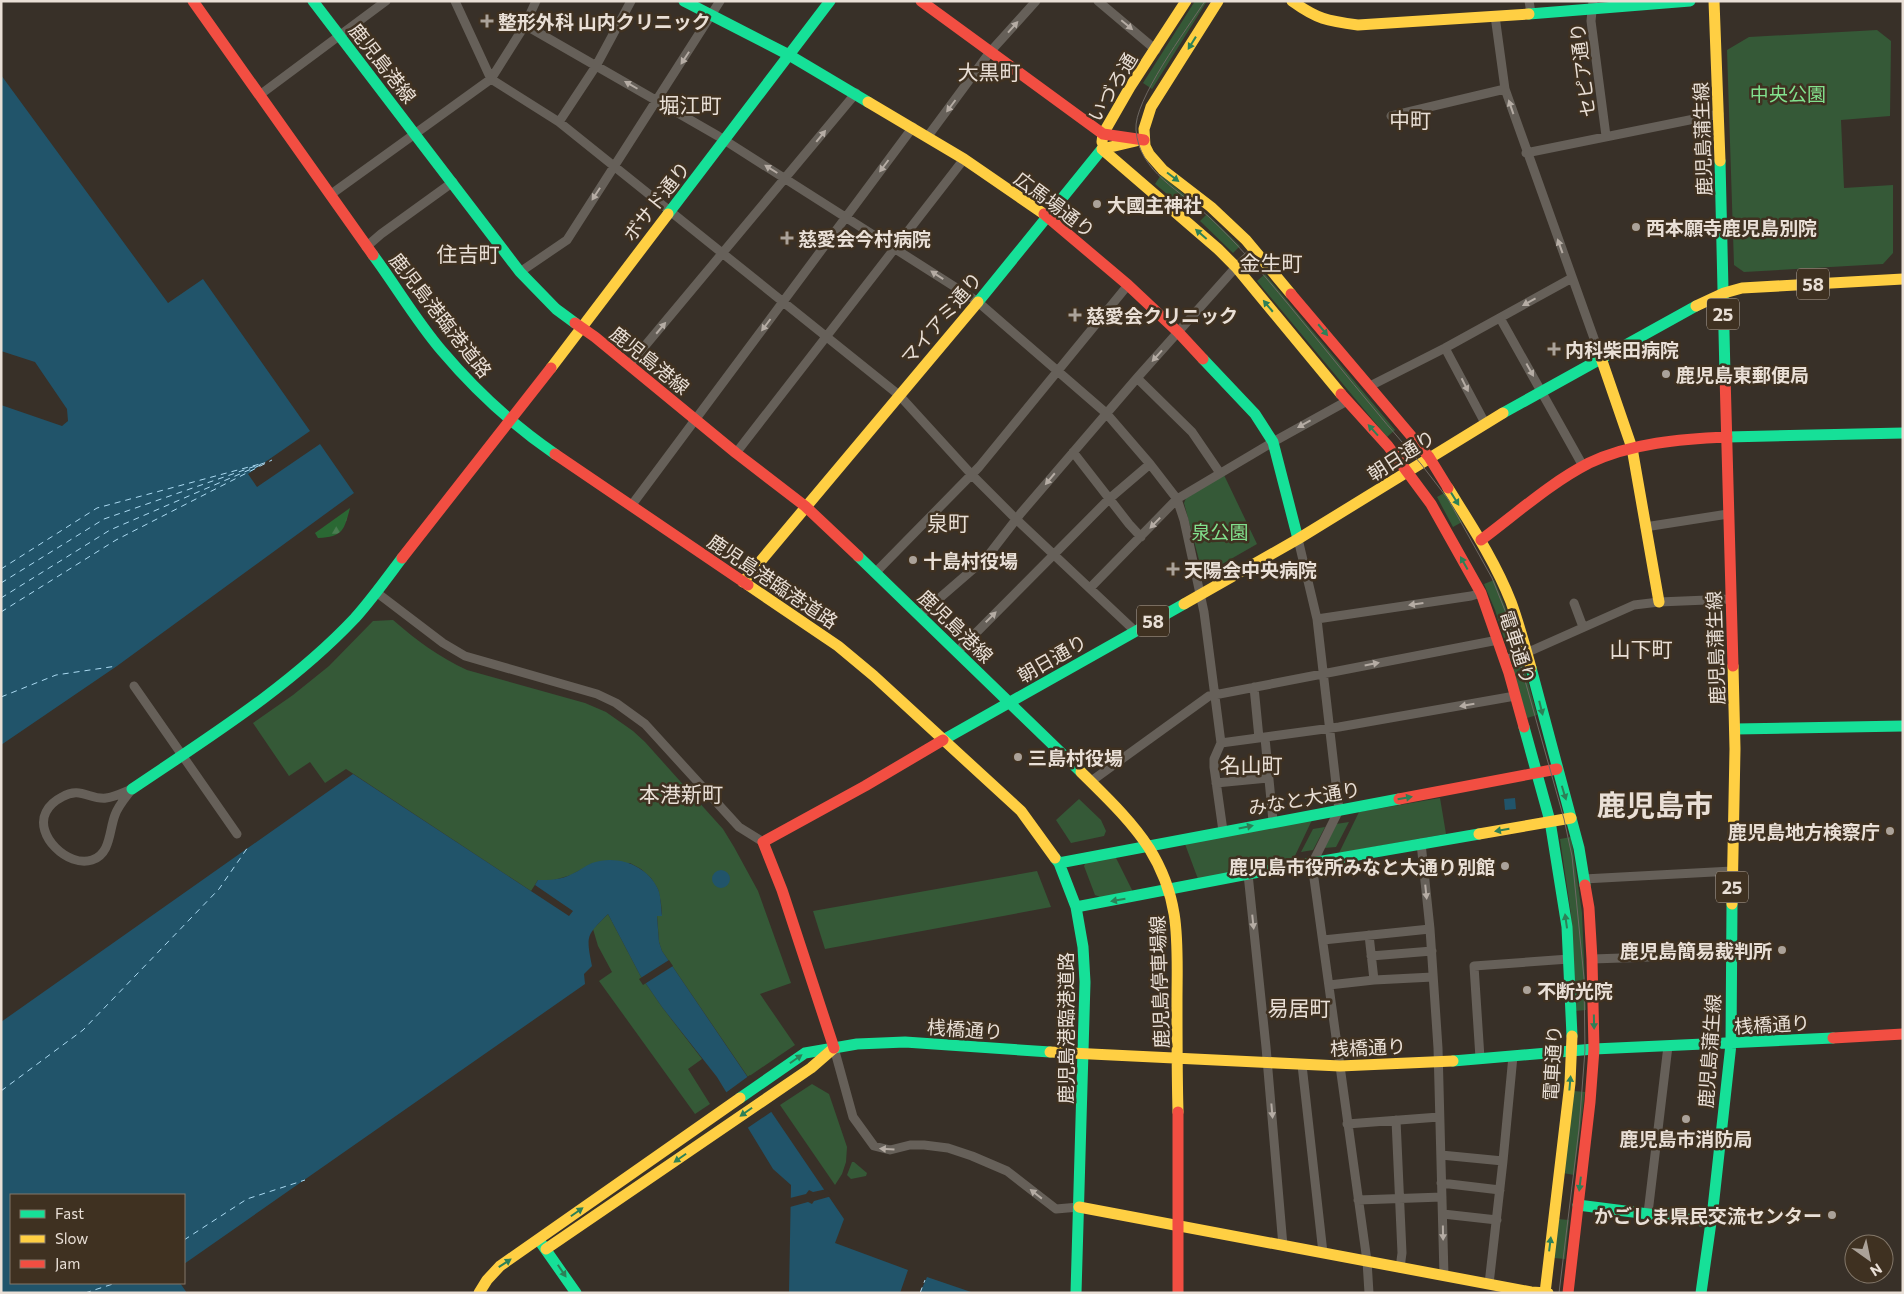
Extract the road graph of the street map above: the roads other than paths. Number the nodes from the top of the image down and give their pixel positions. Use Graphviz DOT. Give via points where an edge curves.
graph roads {
  1 [pos="193,1"];
  2 [pos="314,1"];
  3 [pos="386,1"];
  4 [pos="454,1"];
  5 [pos="536,1"];
  6 [pos="631,1"];
  7 [pos="684,1"];
  8 [pos="720,1"];
  9 [pos="830,1"];
  10 [pos="921,1"];
  11 [pos="1036,1"];
  12 [pos="1098,1"];
  13 [pos="1186,1"];
  14 [pos="1218,1"];
  15 [pos="1292,1"];
  16 [pos="1529,1"];
  17 [pos="1690,1"];
  18 [pos="1714,1"];
  19 [pos="1592,6"];
  20 [pos="1531,13"];
  21 [pos="712,14"];
  22 [pos="1495,16"];
  23 [pos="525,25"];
  24 [pos="340,35"];
  25 [pos="1156,50"];
  26 [pos="990,52"];
  27 [pos="789,55"];
  28 [pos="596,66"];
  29 [pos="491,79"];
  30 [pos="1504,89"];
  31 [pos="856,93"];
  32 [pos="261,94"];
  33 [pos="657,100"];
  34 [pos="1719,114"];
  35 [pos="1391,116"];
  36 [pos="559,122"];
  37 [pos="913,127"];
  38 [pos="416,134"];
  39 [pos="1103,134"];
  40 [pos="928,136"];
  41 [pos="1606,136"];
  42 [pos="725,140"];
  43 [pos="1144,140"];
  44 [pos="1102,149"];
  45 [pos="1526,153"];
  46 [pos="964,159"];
  47 [pos="614,166"];
  48 [pos="786,178"];
  49 [pos="453,182"];
  50 [pos="330,195"];
  51 [pos="670,210"];
  52 [pos="846,217"];
  53 [pos="1049,217"];
  54 [pos="366,247"];
  55 [pos="895,248"];
  56 [pos="1255,250"];
  57 [pos="724,253"];
  58 [pos="1236,267"];
  59 [pos="520,272"];
  60 [pos="1572,278"];
  61 [pos="1903,279"];
  62 [pos="1128,285"];
  63 [pos="1724,293"];
  64 [pos="783,301"];
  65 [pos="978,302"];
  66 [pos="1500,318"];
  67 [pos="581,327"];
  68 [pos="1178,332"];
  69 [pos="826,336"];
  70 [pos="1445,348"];
  71 [pos="1601,358"];
  72 [pos="629,365"];
  73 [pos="1058,371"];
  74 [pos="1137,378"];
  75 [pos="1370,386"];
  76 [pos="1542,391"];
  77 [pos="899,395"];
  78 [pos="1347,401"];
  79 [pos="1106,413"];
  80 [pos="695,420"];
  81 [pos="510,421"];
  82 [pos="1485,423"];
  83 [pos="1903,433"];
  84 [pos="1726,437"];
  85 [pos="1273,442"];
  86 [pos="1632,448"];
  87 [pos="1073,452"];
  88 [pos="736,453"];
  89 [pos="1429,457"];
  90 [pos="1150,464"];
  91 [pos="1583,466"];
  92 [pos="1408,472"];
  93 [pos="1220,473"];
  94 [pos="972,474"];
  95 [pos="1109,499"];
  96 [pos="1177,499"];
  97 [pos="631,506"];
  98 [pos="805,506"];
  99 [pos="1728,514"];
  100 [pos="1016,519"];
  101 [pos="1645,528"];
  102 [pos="1141,537"];
  103 [pos="1298,538"];
  104 [pos="1481,540"];
  105 [pos="1054,554"];
  106 [pos="875,573"];
  107 [pos="743,582"];
  108 [pos="1090,588"];
  109 [pos="376,592"];
  110 [pos="1481,593"];
  111 [pos="1201,594"];
  112 [pos="1731,600"];
  113 [pos="1659,602"];
  114 [pos="1574,603"];
  115 [pos="920,615"];
  116 [pos="1317,619"];
  117 [pos="1583,627"];
  118 [pos="1135,631"];
  119 [pos="1498,640"];
  120 [pos="957,652"];
  121 [pos="1526,653"];
  122 [pos="1504,660"];
  123 [pos="1324,674"];
  124 [pos="134,686"];
  125 [pos="1254,687"];
  126 [pos="1215,696"];
  127 [pos="1515,696"];
  128 [pos="1009,703"];
  129 [pos="1903,726"];
  130 [pos="1330,729"];
  131 [pos="1735,729"];
  132 [pos="1262,738"];
  133 [pos="943,740"];
  134 [pos="1221,743"];
  135 [pos="182,754"];
  136 [pos="1557,769"];
  137 [pos="1537,773"];
  138 [pos="1268,778"];
  139 [pos="1090,782"];
  140 [pos="1216,783"];
  141 [pos="132,789"];
  142 [pos="1339,810"];
  143 [pos="1571,818"];
  144 [pos="1273,821"];
  145 [pos="1550,821"];
  146 [pos="1223,832"];
  147 [pos="237,834"];
  148 [pos="763,842"];
  149 [pos="1421,843"];
  150 [pos="1147,845"];
  151 [pos="1059,863"];
  152 [pos="1312,864"];
  153 [pos="1732,871"];
  154 [pos="1248,874"];
  155 [pos="1584,878"];
  156 [pos="1169,890"];
  157 [pos="1076,907"];
  158 [pos="1430,929"];
  159 [pos="1369,935"];
  160 [pos="1323,940"];
  161 [pos="1432,951"];
  162 [pos="1371,956"];
  163 [pos="1652,956"];
  164 [pos="1569,959"];
  165 [pos="1592,959"];
  166 [pos="1433,977"];
  167 [pos="1374,980"];
  168 [pos="1329,986"];
  169 [pos="1903,1034"];
  170 [pos="1730,1044"];
  171 [pos="1668,1046"];
  172 [pos="834,1048"];
  173 [pos="1594,1048"];
  174 [pos="1572,1051"];
  175 [pos="1083,1054"];
  176 [pos="1512,1056"];
  177 [pos="1178,1058"];
  178 [pos="1480,1058"];
  179 [pos="1267,1062"];
  180 [pos="1438,1062"];
  181 [pos="1302,1065"];
  182 [pos="1340,1066"];
  183 [pos="1439,1117"];
  184 [pos="1396,1120"];
  185 [pos="1347,1124"];
  186 [pos="1441,1156"];
  187 [pos="1503,1161"];
  188 [pos="1441,1183"];
  189 [pos="1500,1190"];
  190 [pos="1442,1197"];
  191 [pos="1399,1198"];
  192 [pos="1358,1200"];
  193 [pos="1578,1205"];
  194 [pos="1079,1208"];
  195 [pos="1648,1213"];
  196 [pos="1442,1214"];
  197 [pos="1497,1220"];
  198 [pos="1711,1222"];
  199 [pos="1178,1226"];
  200 [pos="537,1240"];
  201 [pos="1283,1246"];
  202 [pos="546,1249"];
  203 [pos="1323,1253"];
  204 [pos="1367,1261"];
  205 [pos="1400,1268"];
  206 [pos="1444,1276"];
  207 [pos="1489,1284"];
  208 [pos="479,1293"];
  209 [pos="576,1293"];
  210 [pos="1076,1293"];
  211 [pos="1178,1293"];
  212 [pos="1369,1293"];
  213 [pos="1546,1293"];
  214 [pos="1568,1293"];
  215 [pos="1701,1293"];
  1 -- 32 [label="main road, 鹿児島港臨港道路"];
  2 -- 24 [label="main road, 鹿児島港線"];
  3 -- 24 [label="street"];
  4 -- 29 [label="street"];
  5 -- 23 [label="street"];
  6 -- 28 [label="street"];
  7 -- 21 [label="main road, 広馬場通り"];
  8 -- 21 [label="street"];
  9 -- 27 [label="main road, ボサド通り"];
  10 -- 26 [label="main road"];
  26 -- 11 [label="street, one-way"];
  12 -- 25 [label="street, one-way"];
  13 -- 25 [label="main road, いづろ通"];
  14 -- 43 [label="main road, one-way" via="1147,114"];
  15 -- 22 [label="main road" via="1312,15 1358,25"];
  16 -- 20 [label="street"];
  17 -- 19 [label="main road"];
  18 -- 34 [label="main road, 鹿児島蒲生線 / 25"];
  19 -- 20 [label="main road"];
  19 -- 41 [label="street, セピア通り" via="1591,21"];
  20 -- 22 [label="main road"];
  21 -- 27 [label="main road, 広馬場通り"];
  21 -- 33 [label="street, one-way"];
  22 -- 30 [label="street"];
  23 -- 28 [label="street"];
  23 -- 29 [label="street"];
  24 -- 32 [label="street"];
  24 -- 38 [label="main road, 鹿児島港線"];
  25 -- 39 [label="main road, いづろ通"];
  26 -- 39 [label="main road"];
  26 -- 40 [label="street, one-way"];
  27 -- 31 [label="main road, 広馬場通り"];
  27 -- 42 [label="main road, ボサド通り"];
  33 -- 28 [label="street, one-way"];
  28 -- 36 [label="street"];
  29 -- 36 [label="street"];
  29 -- 38 [label="street"];
  30 -- 35 [label="street"];
  45 -- 30 [label="street, one-way"];
  31 -- 37 [label="main road, 広馬場通り"];
  48 -- 31 [label="street, one-way"];
  32 -- 50 [label="main road, 鹿児島港臨港道路"];
  33 -- 42 [label="street"];
  33 -- 47 [label="street"];
  34 -- 41 [label="street"];
  34 -- 63 [label="main road, 鹿児島蒲生線 / 25"];
  36 -- 47 [label="street"];
  37 -- 40 [label="main road, 広馬場通り"];
  37 -- 52 [label="street, one-way"];
  38 -- 49 [label="main road, 鹿児島港線"];
  38 -- 50 [label="street"];
  39 -- 43 [label="main road"];
  39 -- 44 [label="main road, いづろ通"];
  40 -- 46 [label="main road, 広馬場通り"];
  41 -- 45 [label="street"];
  48 -- 42 [label="street, one-way"];
  42 -- 51 [label="main road, ボサド通り"];
  43 -- 44 [label="main road, いづろ通"];
  43 -- 56 [label="main road, 電車通り, one-way" via="1156,163 1228,222"];
  44 -- 53 [label="main road, マイアミ通り"];
  58 -- 44 [label="main road, 電車通り, one-way"];
  60 -- 45 [label="street, one-way"];
  46 -- 53 [label="main road, 広馬場通り"];
  46 -- 55 [label="street"];
  47 -- 51 [label="street"];
  47 -- 59 [label="street, one-way" via="567,240"];
  48 -- 52 [label="street"];
  48 -- 57 [label="street"];
  49 -- 54 [label="street"];
  49 -- 59 [label="main road, 鹿児島港線"];
  50 -- 54 [label="main road, 鹿児島港臨港道路"];
  51 -- 57 [label="street"];
  51 -- 67 [label="main road, ボサド通り"];
  52 -- 55 [label="street"];
  52 -- 64 [label="street"];
  53 -- 62 [label="main road, 広馬場通り"];
  53 -- 65 [label="main road, マイアミ通り"];
  54 -- 81 [label="main road, 鹿児島港臨港道路" via="457,370"];
  65 -- 55 [label="street, one-way"];
  55 -- 69 [label="street"];
  56 -- 58 [label="street"];
  56 -- 75 [label="main road, 電車通り, one-way"];
  57 -- 64 [label="street"];
  72 -- 57 [label="street, one-way"];
  58 -- 68 [label="street"];
  78 -- 58 [label="main road, 電車通り, one-way"];
  59 -- 67 [label="main road, 鹿児島港線" via="545,300"];
  60 -- 66 [label="street, one-way"];
  60 -- 71 [label="street"];
  61 -- 63 [label="main road, 朝日通り / 58" via="1742,288"];
  62 -- 68 [label="main road, 広馬場通り"];
  62 -- 73 [label="street"];
  63 -- 71 [label="main road, 朝日通り / 58"];
  63 -- 84 [label="main road, 鹿児島蒲生線 / 25"];
  64 -- 69 [label="street"];
  64 -- 80 [label="street, one-way"];
  65 -- 73 [label="street"];
  65 -- 77 [label="main road, マイアミ通り"];
  66 -- 70 [label="street"];
  66 -- 76 [label="street, one-way"];
  67 -- 72 [label="main road, 鹿児島港線"];
  67 -- 81 [label="main road, ボサド通り"];
  68 -- 74 [label="street, one-way"];
  68 -- 85 [label="main road, 広馬場通り" via="1255,414"];
  69 -- 77 [label="street"];
  69 -- 88 [label="street"];
  70 -- 75 [label="street"];
  70 -- 82 [label="street, one-way"];
  71 -- 76 [label="main road, 朝日通り / 58"];
  71 -- 86 [label="main road"];
  72 -- 80 [label="main road, 鹿児島港線"];
  73 -- 79 [label="street"];
  73 -- 94 [label="street"];
  74 -- 79 [label="street"];
  74 -- 93 [label="street" via="1192,432"];
  75 -- 89 [label="main road, 電車通り"];
  76 -- 82 [label="main road, 朝日通り / 58"];
  76 -- 91 [label="street"];
  77 -- 94 [label="street"];
  77 -- 98 [label="main road, マイアミ通り"];
  78 -- 85 [label="street, one-way"];
  92 -- 78 [label="main road, 電車通り, one-way"];
  79 -- 87 [label="street"];
  79 -- 90 [label="street"];
  80 -- 88 [label="main road, 鹿児島港線"];
  80 -- 97 [label="street"];
  81 -- 97 [label="main road, 鹿児島港臨港道路"];
  81 -- 109 [label="main road, ボサド通り"];
  82 -- 89 [label="main road, 朝日通り / 58"];
  83 -- 84 [label="main road"];
  84 -- 86 [label="main road"];
  84 -- 99 [label="main road, 鹿児島蒲生線 / 25"];
  85 -- 93 [label="street"];
  85 -- 103 [label="main road, 広馬場通り"];
  86 -- 91 [label="main road"];
  86 -- 101 [label="main road"];
  87 -- 95 [label="street"];
  87 -- 100 [label="street, one-way"];
  88 -- 98 [label="main road, 鹿児島港線"];
  89 -- 92 [label="main road, 朝日通り / 58"];
  89 -- 104 [label="main road, 電車通り, one-way"];
  90 -- 95 [label="street"];
  90 -- 96 [label="street"];
  91 -- 104 [label="main road"];
  92 -- 103 [label="main road, 朝日通り / 58"];
  110 -- 92 [label="main road, 電車通り, one-way" via="1432,504"];
  93 -- 96 [label="street"];
  94 -- 100 [label="street"];
  94 -- 106 [label="street"];
  95 -- 102 [label="street"];
  95 -- 105 [label="street"];
  96 -- 102 [label="street, one-way"];
  96 -- 111 [label="street"];
  97 -- 107 [label="main road, 鹿児島港臨港道路"];
  98 -- 106 [label="main road, 鹿児島港線"];
  98 -- 107 [label="main road, マイアミ通り"];
  99 -- 101 [label="street"];
  99 -- 112 [label="main road, 鹿児島蒲生線 / 25"];
  100 -- 105 [label="street"];
  100 -- 115 [label="street" via="987,557"];
  101 -- 113 [label="main road"];
  102 -- 108 [label="street"];
  103 -- 111 [label="main road, 朝日通り / 58"];
  103 -- 116 [label="street"];
  104 -- 121 [label="main road, 電車通り" via="1511,602"];
  105 -- 108 [label="street"];
  120 -- 105 [label="street, one-way"];
  106 -- 115 [label="main road, 鹿児島港線"];
  107 -- 133 [label="main road, 鹿児島港臨港道路" via="838,646"];
  108 -- 118 [label="street"];
  109 -- 135 [label="main road, ボサド通り" via="343,630 304,667"];
  109 -- 148 [label="street" via="465,656 597,694 616,703 645,724 739,827"];
  110 -- 116 [label="street, one-way"];
  110 -- 119 [label="main road, 電車通り"];
  111 -- 118 [label="main road, 朝日通り / 58"];
  111 -- 126 [label="street"];
  112 -- 113 [label="street"];
  112 -- 131 [label="main road, 鹿児島蒲生線 / 25"];
  113 -- 117 [label="street" via="1634,605"];
  114 -- 117 [label="street"];
  115 -- 120 [label="main road, 鹿児島港線"];
  116 -- 123 [label="street"];
  117 -- 121 [label="street"];
  118 -- 128 [label="main road, 朝日通り / 58"];
  119 -- 122 [label="main road, 電車通り"];
  123 -- 119 [label="street, one-way"];
  120 -- 128 [label="main road, 鹿児島港線"];
  121 -- 122 [label="street"];
  121 -- 136 [label="main road, 電車通り, one-way"];
  122 -- 127 [label="main road, 電車通り"];
  123 -- 125 [label="street"];
  123 -- 130 [label="street"];
  124 -- 135 [label="street"];
  125 -- 126 [label="street"];
  125 -- 132 [label="street"];
  126 -- 134 [label="street"];
  126 -- 139 [label="street" via="1209,696"];
  127 -- 130 [label="street, one-way"];
  127 -- 137 [label="main road, 電車通り"];
  128 -- 133 [label="main road, 朝日通り / 58"];
  128 -- 139 [label="main road, 鹿児島停車場線"];
  129 -- 131 [label="main road"];
  130 -- 132 [label="street"];
  130 -- 142 [label="street"];
  131 -- 153 [label="main road, 鹿児島蒲生線 / 25"];
  132 -- 134 [label="street"];
  132 -- 138 [label="street"];
  133 -- 148 [label="main road, 朝日通り"];
  133 -- 151 [label="main road, 鹿児島港臨港道路" via="1021,812"];
  134 -- 140 [label="street" via="1214,759"];
  135 -- 141 [label="main road, ボサド通り"];
  135 -- 147 [label="street"];
  136 -- 137 [label="main road, みなと大通り"];
  136 -- 143 [label="main road, 電車通り, one-way"];
  142 -- 137 [label="main road, みなと大通り, one-way"];
  137 -- 145 [label="main road, 電車通り"];
  138 -- 140 [label="street"];
  138 -- 144 [label="street"];
  139 -- 150 [label="main road, 鹿児島停車場線" via="1124,814"];
  140 -- 146 [label="street"];
  141 -- 141 [label="street" via="115,813 108,844 93,860 73,860 64,856 47,836 45,813 61,797 78,792 106,798"];
  142 -- 144 [label="main road, みなと大通り"];
  142 -- 152 [label="street"];
  143 -- 145 [label="main road"];
  143 -- 155 [label="main road, 電車通り"];
  146 -- 144 [label="main road, みなと大通り, one-way"];
  145 -- 149 [label="main road, one-way"];
  164 -- 145 [label="main road, 電車通り, one-way"];
  146 -- 150 [label="main road, みなと大通り"];
  148 -- 172 [label="main road"];
  149 -- 152 [label="main road"];
  149 -- 158 [label="street, one-way"];
  150 -- 151 [label="main road, みなと大通り"];
  150 -- 156 [label="main road, 鹿児島停車場線"];
  151 -- 157 [label="main road, 鹿児島港臨港道路"];
  152 -- 154 [label="main road"];
  152 -- 160 [label="street"];
  153 -- 155 [label="street"];
  153 -- 170 [label="main road, 鹿児島蒲生線 / 25"];
  154 -- 156 [label="main road"];
  154 -- 179 [label="street, one-way"];
  155 -- 165 [label="main road, 電車通り"];
  156 -- 157 [label="main road, one-way"];
  156 -- 177 [label="main road, 鹿児島停車場線" via="1177,926"];
  157 -- 175 [label="main road, 鹿児島港臨港道路" via="1085,982"];
  158 -- 159 [label="street"];
  158 -- 161 [label="street"];
  159 -- 160 [label="street"];
  159 -- 162 [label="street"];
  160 -- 168 [label="street"];
  161 -- 162 [label="street"];
  161 -- 166 [label="street"];
  162 -- 167 [label="street"];
  163 -- 165 [label="street"];
  164 -- 174 [label="main road, 電車通り"];
  164 -- 178 [label="street" via="1474,966"];
  165 -- 173 [label="main road, 電車通り, one-way"];
  166 -- 167 [label="street"];
  166 -- 180 [label="street"];
  167 -- 168 [label="street"];
  168 -- 182 [label="street"];
  169 -- 170 [label="main road, 桟橋通り"];
  170 -- 171 [label="main road, 桟橋通り"];
  170 -- 198 [label="main road, 鹿児島蒲生線 / 25"];
  171 -- 173 [label="main road, 桟橋通り"];
  171 -- 195 [label="street"];
  172 -- 175 [label="main road, 桟橋通り" via="905,1042"];
  194 -- 172 [label="street, one-way" via="1056,1209 1007,1171 948,1148 910,1145 890,1150 874,1146 853,1117"];
  200 -- 172 [label="main road, 桟橋通り, one-way" via="805,1053"];
  172 -- 202 [label="main road, one-way" via="811,1068"];
  173 -- 174 [label="main road, 桟橋通り"];
  173 -- 193 [label="main road, 電車通り, one-way"];
  174 -- 176 [label="main road, 桟橋通り"];
  213 -- 174 [label="main road, 電車通り, one-way"];
  175 -- 177 [label="main road, 桟橋通り"];
  175 -- 194 [label="main road, 鹿児島港臨港道路"];
  176 -- 178 [label="main road, 桟橋通り"];
  176 -- 187 [label="street"];
  177 -- 179 [label="main road, 桟橋通り"];
  177 -- 199 [label="main road, 鹿児島停車場線"];
  178 -- 180 [label="main road, 桟橋通り"];
  179 -- 181 [label="main road, 桟橋通り"];
  179 -- 201 [label="street, one-way"];
  180 -- 182 [label="main road, 桟橋通り"];
  180 -- 183 [label="street"];
  181 -- 182 [label="main road, 桟橋通り"];
  181 -- 203 [label="street"];
  182 -- 185 [label="street"];
  183 -- 184 [label="street"];
  183 -- 186 [label="street"];
  184 -- 185 [label="street"];
  184 -- 191 [label="street"];
  185 -- 192 [label="street"];
  186 -- 187 [label="street"];
  186 -- 188 [label="street"];
  187 -- 189 [label="street"];
  188 -- 189 [label="street"];
  188 -- 190 [label="street"];
  189 -- 197 [label="street"];
  190 -- 191 [label="street"];
  190 -- 196 [label="street"];
  191 -- 192 [label="street"];
  191 -- 205 [label="street"];
  192 -- 204 [label="street"];
  193 -- 195 [label="main road"];
  193 -- 214 [label="main road, 電車通り"];
  194 -- 199 [label="main road"];
  194 -- 210 [label="main road, 鹿児島港臨港道路"];
  195 -- 198 [label="main road"];
  196 -- 197 [label="street"];
  196 -- 206 [label="street, one-way"];
  197 -- 207 [label="street"];
  198 -- 215 [label="main road, 鹿児島蒲生線 / 25"];
  199 -- 201 [label="main road"];
  199 -- 211 [label="main road, 鹿児島停車場線"];
  200 -- 202 [label="main road"];
  208 -- 200 [label="main road, 桟橋通り, one-way" via="489,1276"];
  201 -- 203 [label="main road"];
  202 -- 209 [label="main road, one-way"];
  203 -- 204 [label="main road"];
  204 -- 205 [label="main road"];
  204 -- 212 [label="street"];
  205 -- 206 [label="main road"];
  206 -- 207 [label="main road"];
  207 -- 213 [label="main road"];
}
